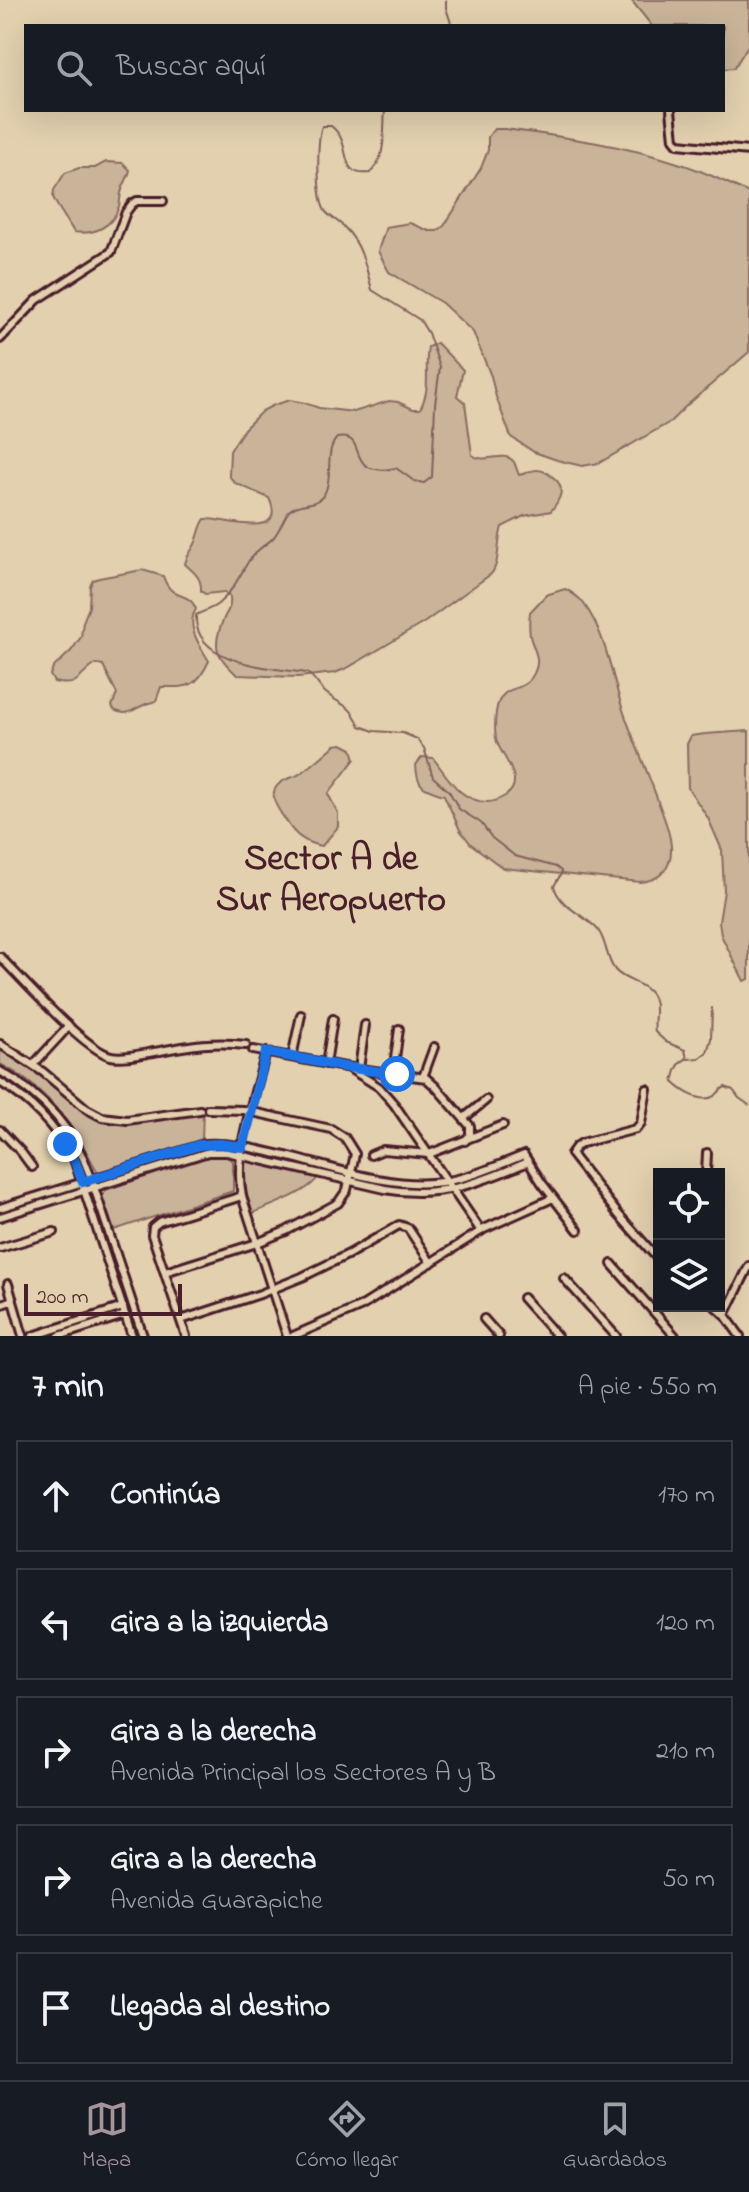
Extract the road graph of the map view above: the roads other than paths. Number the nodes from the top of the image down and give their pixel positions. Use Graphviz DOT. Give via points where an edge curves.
graph roads {
  1 [pos="671,112"];
  2 [pos="749,151"];
  3 [pos="163,201"];
  4 [pos="0,339"];
  5 [pos="0,957"];
  6 [pos="301,1015"];
  7 [pos="333,1019"];
  8 [pos="365,1025"];
  9 [pos="69,1026"];
  10 [pos="399,1029"];
  11 [pos="0,1044"];
  12 [pos="434,1047"];
  13 [pos="266,1052"];
  14 [pos="292,1057"];
  15 [pos="326,1064"];
  16 [pos="33,1065"];
  17 [pos="345,1067"];
  18 [pos="359,1069"];
  19 [pos="0,1071"];
  20 [pos="393,1073"];
  21 [pos="423,1077"];
  22 [pos="0,1082"];
  23 [pos="647,1089"];
  24 [pos="486,1100"];
  25 [pos="208,1109"];
  26 [pos="200,1110"];
  27 [pos="251,1112"];
  28 [pos="464,1118"];
  29 [pos="503,1125"];
  30 [pos="0,1130"];
  31 [pos="465,1141"];
  32 [pos="242,1151"];
  33 [pos="707,1153"];
  34 [pos="429,1154"];
  35 [pos="371,1155"];
  36 [pos="526,1159"];
  37 [pos="32,1167"];
  38 [pos="706,1168"];
  39 [pos="352,1172"];
  40 [pos="350,1181"];
  41 [pos="446,1182"];
  42 [pos="93,1183"];
  43 [pos="84,1186"];
  44 [pos="452,1190"];
  45 [pos="242,1196"];
  46 [pos="553,1198"];
  47 [pos="0,1208"];
  48 [pos="0,1217"];
  49 [pos="578,1230"];
  50 [pos="481,1231"];
  51 [pos="54,1232"];
  52 [pos="257,1243"];
  53 [pos="0,1248"];
  54 [pos="653,1254"];
  55 [pos="431,1263"];
  56 [pos="612,1264"];
  57 [pos="749,1266"];
  58 [pos="165,1272"];
  59 [pos="564,1278"];
  60 [pos="8,1284"];
  61 [pos="272,1290"];
  62 [pos="523,1298"];
  63 [pos="13,1300"];
  64 [pos="0,1305"];
  65 [pos="124,1311"];
  66 [pos="722,1312"];
  67 [pos="725,1315"];
  68 [pos="484,1319"];
  69 [pos="181,1320"];
  70 [pos="23,1336"];
  71 [pos="33,1336"];
  72 [pos="59,1336"];
  73 [pos="132,1336"];
  74 [pos="143,1336"];
  75 [pos="186,1336"];
  76 [pos="287,1336"];
  77 [pos="293,1336"];
  78 [pos="499,1336"];
  79 [pos="557,1336"];
  80 [pos="616,1336"];
  81 [pos="675,1336"];
  82 [pos="740,1336"];
  1 -- 2 [label="street" via="678,144"];
  3 -- 4 [label="street" via="132,204 111,252 37,300"];
  5 -- 9 [label="street"];
  6 -- 14 [label="street"];
  7 -- 15 [label="street"];
  8 -- 18 [label="street"];
  9 -- 13 [label="street" via="109,1055 215,1042"];
  9 -- 16 [label="street"];
  10 -- 20 [label="street"];
  11 -- 16 [label="street"];
  12 -- 21 [label="street"];
  13 -- 14 [label="street"];
  13 -- 27 [label="street"];
  14 -- 15 [label="street"];
  15 -- 17 [label="street"];
  16 -- 26 [label="street" via="102,1117 127,1120"];
  17 -- 18 [label="street"];
  17 -- 34 [label="street" via="386,1094"];
  18 -- 20 [label="street"];
  19 -- 42 [label="street" via="59,1118"];
  20 -- 21 [label="street"];
  21 -- 28 [label="street"];
  22 -- 43 [label="street" via="51,1125 74,1159"];
  23 -- 54 [label="street" via="636,1129 582,1143 571,1154"];
  24 -- 28 [label="street"];
  25 -- 27 [label="street"];
  27 -- 32 [label="street"];
  27 -- 39 [label="street" via="340,1134 355,1154"];
  28 -- 31 [label="street" via="471,1129"];
  29 -- 31 [label="street"];
  30 -- 37 [label="street"];
  31 -- 34 [label="street"];
  32 -- 39 [label="street"];
  32 -- 40 [label="street"];
  32 -- 42 [label="street" via="201,1153"];
  32 -- 45 [label="street"];
  33 -- 38 [label="street"];
  34 -- 35 [label="street" via="383,1150"];
  34 -- 41 [label="street"];
  36 -- 41 [label="street"];
  36 -- 44 [label="street"];
  36 -- 46 [label="street"];
  39 -- 40 [label="street"];
  39 -- 41 [label="street" via="406,1183"];
  40 -- 44 [label="street" via="412,1192"];
  40 -- 52 [label="street" via="338,1203"];
  41 -- 44 [label="street"];
  42 -- 43 [label="street"];
  42 -- 74 [label="street"];
  43 -- 47 [label="street"];
  43 -- 48 [label="street"];
  43 -- 65 [label="street"];
  44 -- 50 [label="street"];
  45 -- 52 [label="street"];
  45 -- 58 [label="street" via="154,1225 152,1235"];
  46 -- 49 [label="street"];
  46 -- 50 [label="street"];
  50 -- 55 [label="street"];
  51 -- 53 [label="street"];
  52 -- 58 [label="street"];
  52 -- 61 [label="street"];
  55 -- 61 [label="street" via="408,1228 399,1225"];
  55 -- 77 [label="street" via="362,1306"];
  56 -- 81 [label="street"];
  57 -- 67 [label="street"];
  58 -- 69 [label="street"];
  59 -- 80 [label="street"];
  60 -- 63 [label="street"];
  61 -- 69 [label="street"];
  61 -- 76 [label="street"];
  62 -- 79 [label="street"];
  63 -- 64 [label="street"];
  63 -- 70 [label="street"];
  65 -- 71 [label="street"];
  65 -- 72 [label="street"];
  65 -- 73 [label="street"];
  66 -- 67 [label="street"];
  67 -- 82 [label="street"];
  68 -- 78 [label="street"];
  69 -- 75 [label="street"];
}
